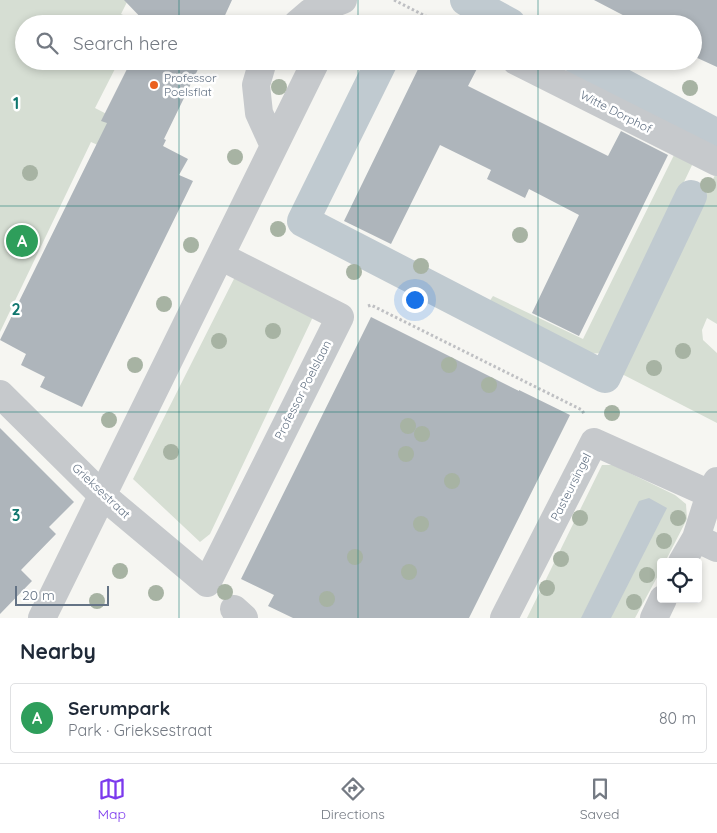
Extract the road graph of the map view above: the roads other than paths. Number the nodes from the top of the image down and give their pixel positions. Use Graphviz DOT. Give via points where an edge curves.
graph roads {
  1 [pos="345,0"];
  2 [pos="308,15"];
  3 [pos="338,15"];
  4 [pos="260,70"];
  5 [pos="312,70"];
  6 [pos="534,70"];
  7 [pos="274,146"];
  8 [pos="717,162"];
  9 [pos="220,256"];
  10 [pos="0,394"];
  11 [pos="714,488"];
  12 [pos="102,495"];
  13 [pos="707,543"];
  14 [pos="687,558"];
  15 [pos="207,583"];
  16 [pos="661,603"];
  17 [pos="42,618"];
  18 [pos="504,618"];
  19 [pos="654,618"];
  1 -- 2 [label="street"];
  1 -- 3 [label="street"];
  4 -- 7 [label="street" via="256,85 259,113"];
  5 -- 7 [label="street"];
  6 -- 8 [label="street, Witte Dorphof"];
  7 -- 9 [label="street"];
  9 -- 12 [label="street"];
  9 -- 15 [label="street, Professor Poelslaan" via="340,317"];
  10 -- 12 [label="street, Grieksestraat"];
  11 -- 13 [label="street"];
  11 -- 18 [label="street, Pasteursingel" via="594,442"];
  12 -- 15 [label="street, Grieksestraat"];
  12 -- 17 [label="street"];
  13 -- 14 [label="street"];
  16 -- 19 [label="street"];
}
